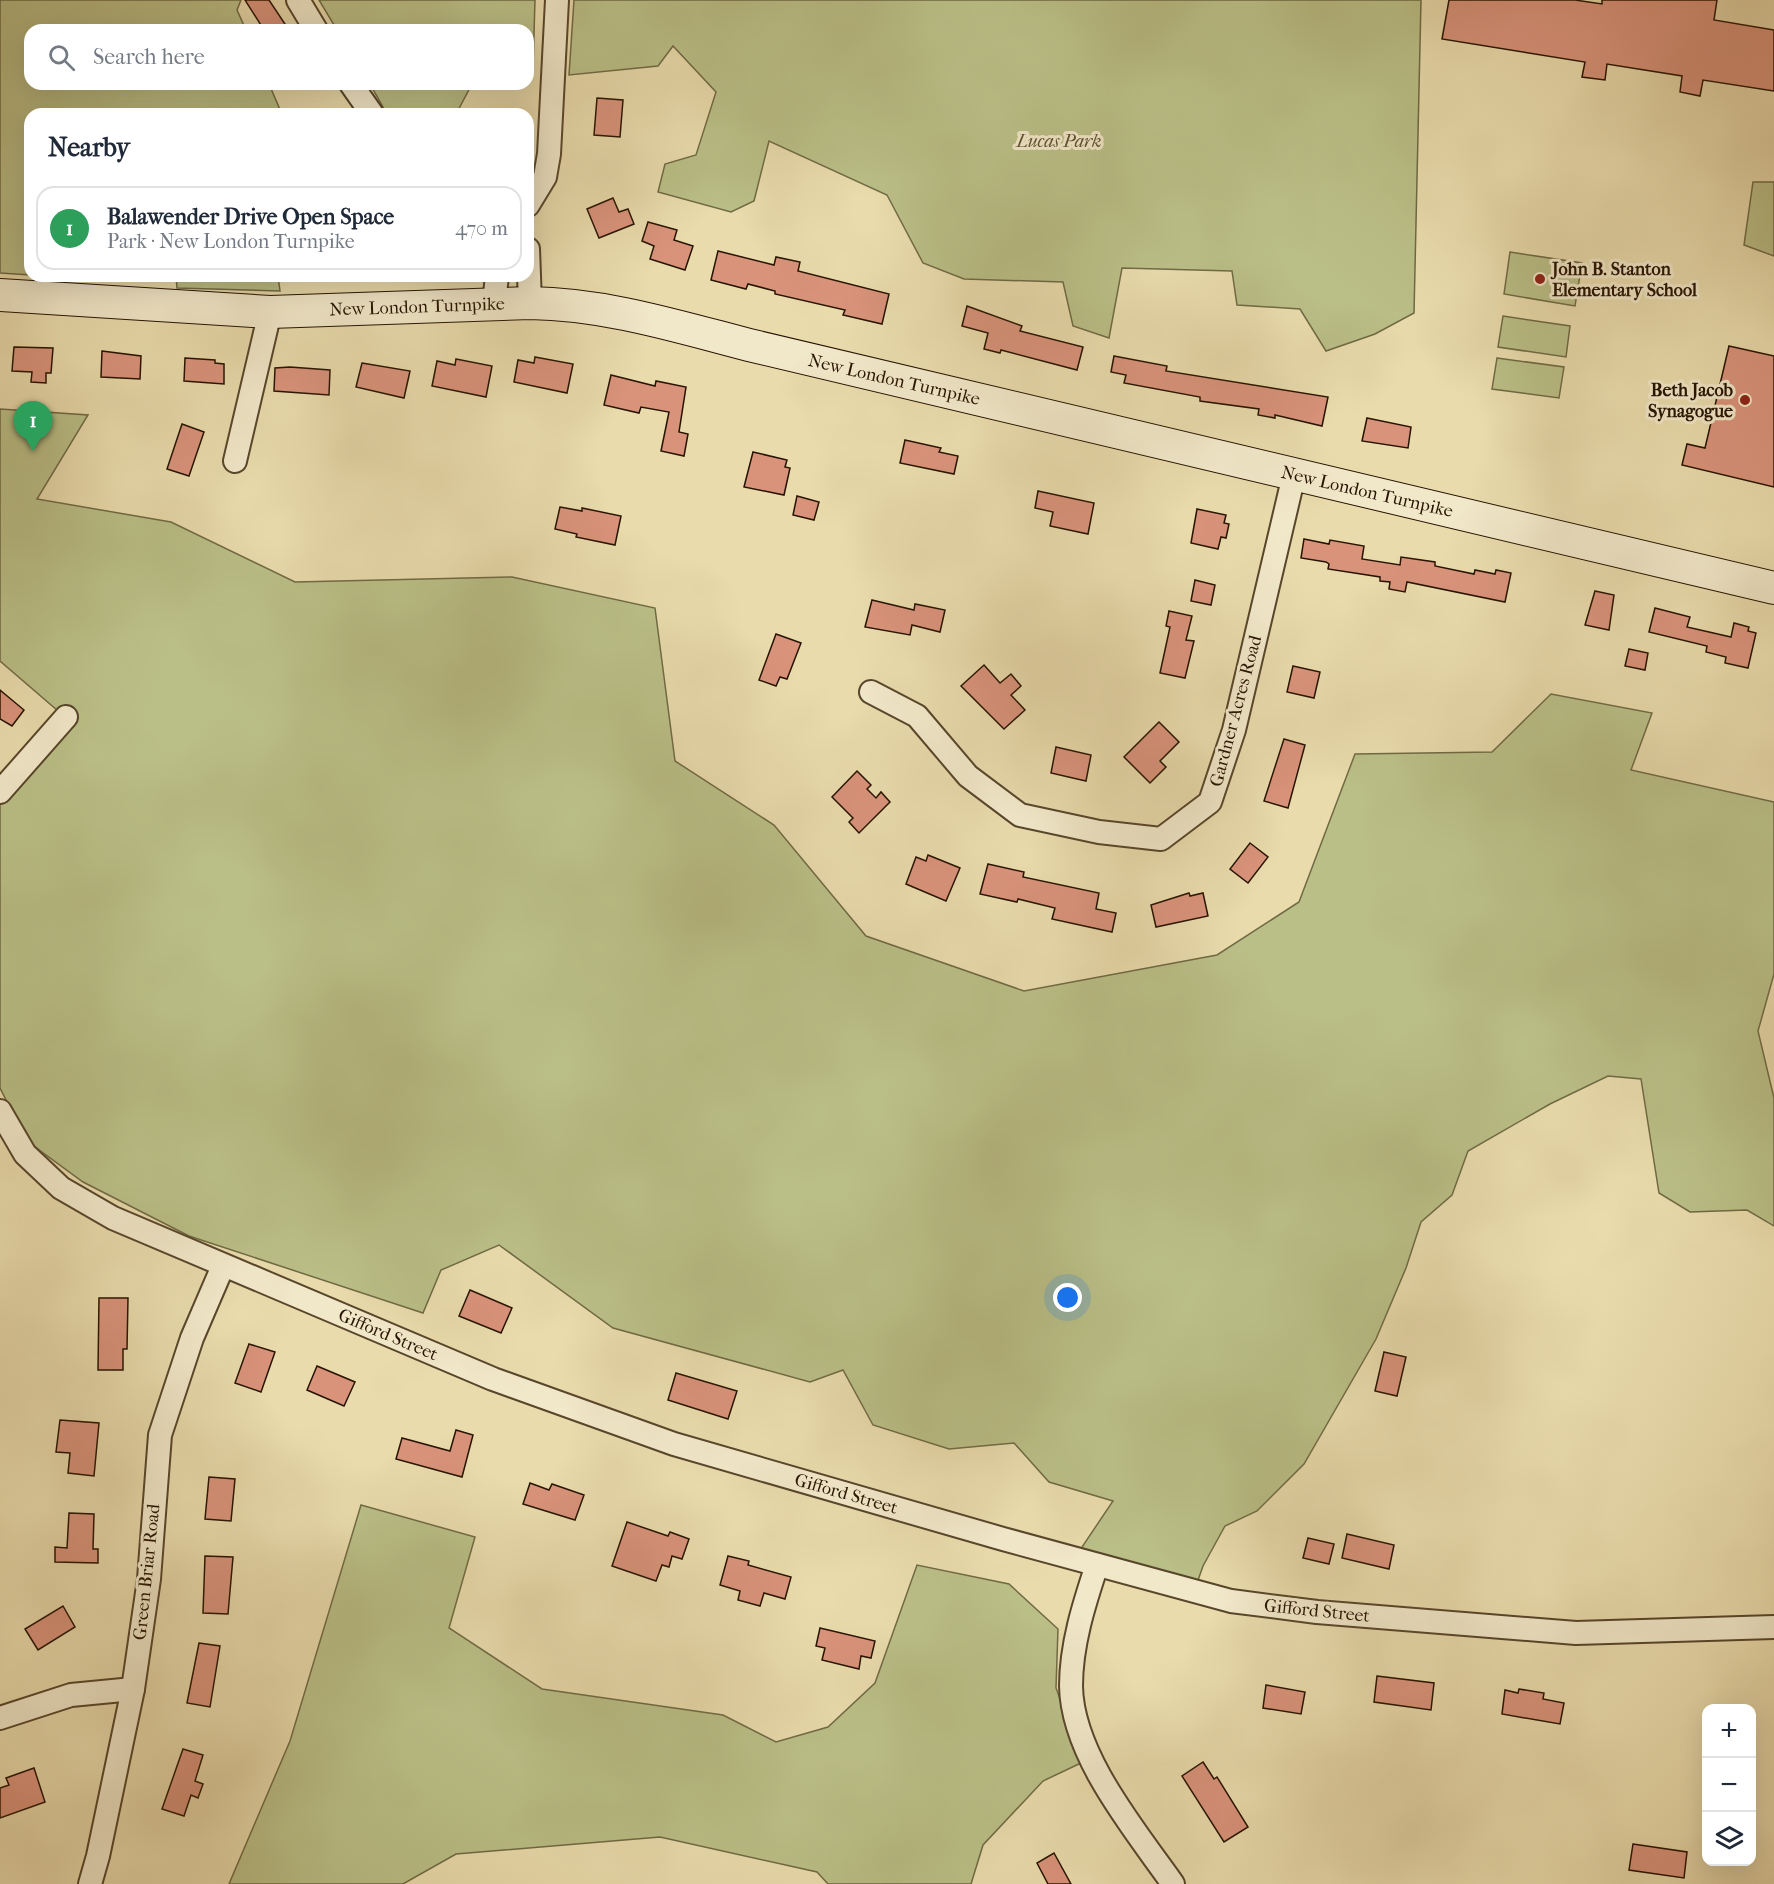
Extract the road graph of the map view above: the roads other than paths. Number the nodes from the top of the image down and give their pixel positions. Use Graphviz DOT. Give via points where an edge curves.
graph roads {
  1 [pos="298,0"];
  2 [pos="557,0"];
  3 [pos="312,24"];
  4 [pos="355,90"];
  5 [pos="368,108"];
  6 [pos="534,194"];
  7 [pos="529,282"];
  8 [pos="495,290"];
  9 [pos="0,295"];
  10 [pos="530,303"];
  11 [pos="270,312"];
  12 [pos="236,460"];
  13 [pos="1294,475"];
  14 [pos="1774,588"];
  15 [pos="871,692"];
  16 [pos="66,717"];
  17 [pos="0,792"];
  18 [pos="0,1111"];
  19 [pos="223,1266"];
  20 [pos="1097,1565"];
  21 [pos="1774,1627"];
  22 [pos="133,1689"];
  23 [pos="0,1718"];
  24 [pos="90,1884"];
  25 [pos="1173,1884"];
  1 -- 3 [label="street"];
  2 -- 6 [label="street" via="549,154 544,177"];
  4 -- 5 [label="street"];
  7 -- 10 [label="street"];
  8 -- 10 [label="main road, New London Turnpike"];
  8 -- 11 [label="main road, New London Turnpike"];
  9 -- 11 [label="main road, New London Turnpike"];
  10 -- 13 [label="main road, New London Turnpike" via="618,311"];
  11 -- 12 [label="street"];
  13 -- 14 [label="main road, New London Turnpike"];
  13 -- 15 [label="street, Gardner Acres Road" via="1234,730 1210,802 1161,839 1099,832 1020,815 968,776 917,716"];
  16 -- 17 [label="street"];
  18 -- 19 [label="street, Gifford Street" via="25,1154 61,1188 113,1218"];
  19 -- 20 [label="street, Gifford Street" via="493,1379 674,1444"];
  19 -- 22 [label="street, Green Briar Road" via="192,1338 160,1435 149,1580"];
  20 -- 21 [label="street, Gifford Street" via="1231,1601 1317,1612 1576,1633"];
  20 -- 25 [label="street" via="1081,1613 1071,1687 1082,1741 1112,1798"];
  22 -- 23 [label="street" via="71,1695"];
  22 -- 24 [label="street, Green Briar Road"];
}
